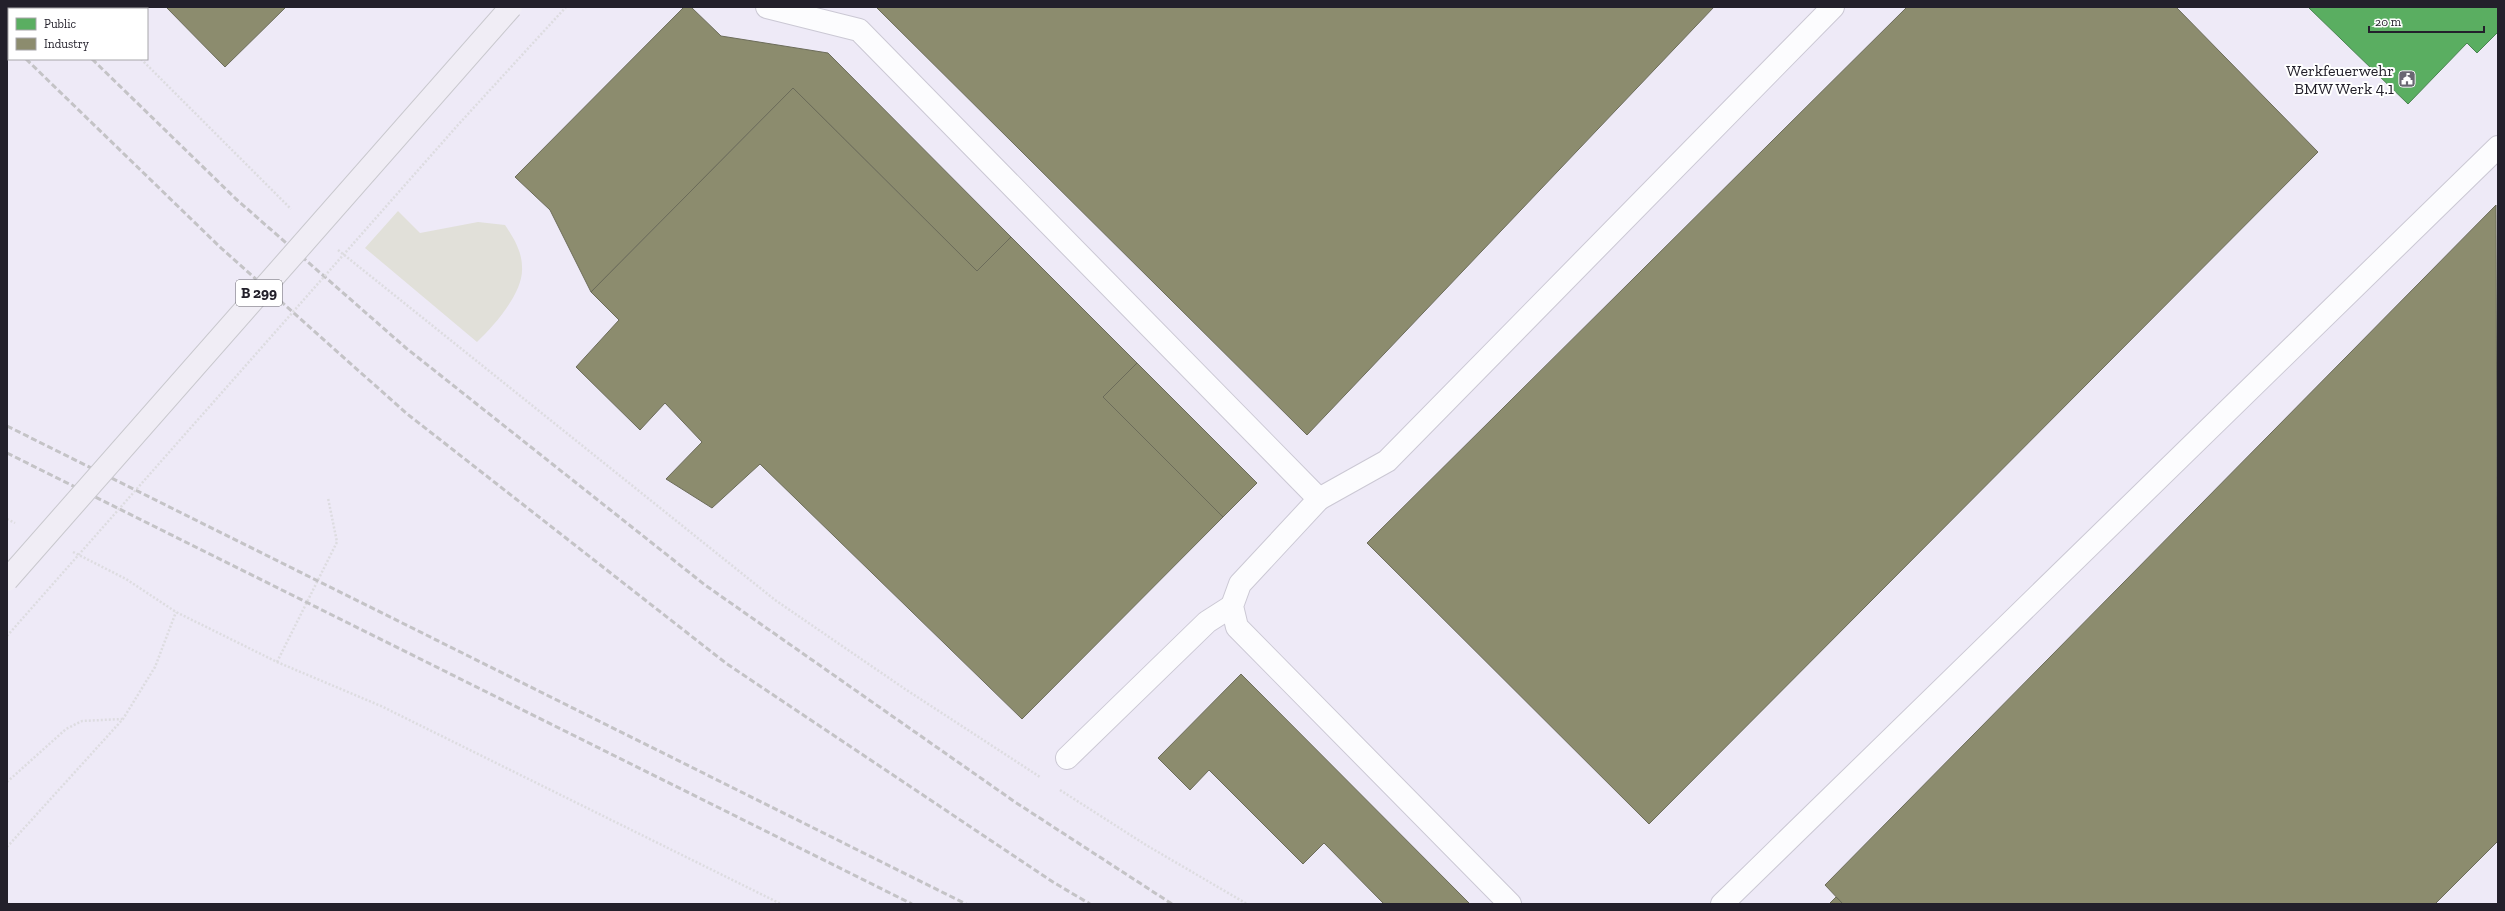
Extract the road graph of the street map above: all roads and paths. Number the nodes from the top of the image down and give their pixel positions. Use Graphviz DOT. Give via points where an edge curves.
graph roads {
  1 [pos="511,7"];
  2 [pos="566,7"];
  3 [pos="767,7"];
  4 [pos="1833,7"];
  5 [pos="142,60"];
  6 [pos="2498,146"];
  7 [pos="297,215"];
  8 [pos="333,246"];
  9 [pos="328,498"];
  10 [pos="1319,499"];
  11 [pos="7,519"];
  12 [pos="21,526"];
  13 [pos="70,550"];
  14 [pos="7,580"];
  15 [pos="1232,606"];
  16 [pos="176,612"];
  17 [pos="7,636"];
  18 [pos="277,662"];
  19 [pos="123,719"];
  20 [pos="1067,758"];
  21 [pos="7,782"];
  22 [pos="1047,782"];
  23 [pos="1054,786"];
  24 [pos="7,847"];
  25 [pos="781,904"];
  26 [pos="1247,904"];
  27 [pos="1510,904"];
  28 [pos="1722,904"];
  1 -- 14 [label="main road, B 299, bridge"];
  2 -- 17 [label="path, bridge" via="457,126"];
  3 -- 10 [label="lane" via="859,30"];
  4 -- 10 [label="lane" via="1387,461"];
  5 -- 7 [label="path"];
  6 -- 28 [label="lane"];
  8 -- 22 [label="path" via="775,600"];
  9 -- 18 [label="path" via="337,542"];
  10 -- 15 [label="lane" via="1240,584"];
  11 -- 12 [label="path"];
  13 -- 16 [label="path" via="126,578"];
  15 -- 20 [label="lane" via="1207,622"];
  15 -- 27 [label="lane" via="1237,627"];
  16 -- 18 [label="path"];
  16 -- 19 [label="path" via="155,667"];
  18 -- 25 [label="path" via="388,710"];
  19 -- 21 [label="path" via="82,721 66,729"];
  19 -- 24 [label="path"];
  23 -- 26 [label="path" via="1146,845"];
}
